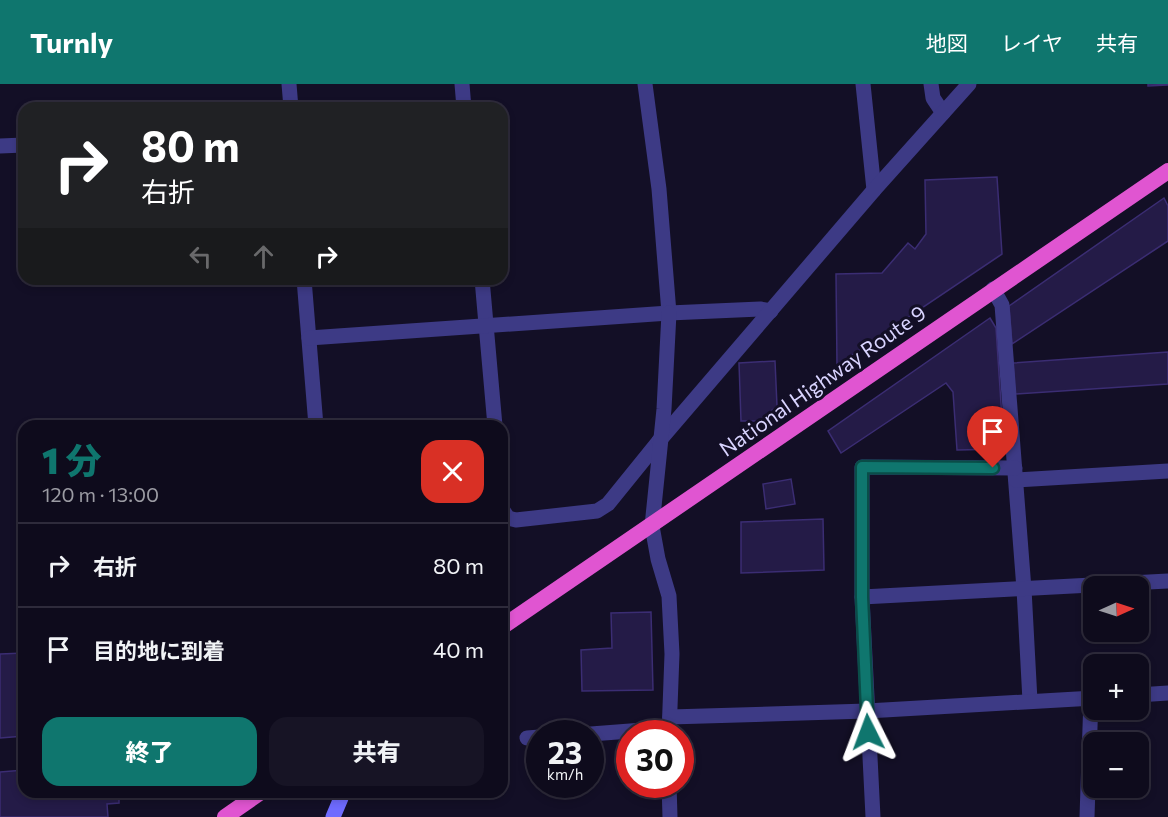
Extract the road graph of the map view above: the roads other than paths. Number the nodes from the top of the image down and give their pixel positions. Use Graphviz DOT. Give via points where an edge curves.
graph roads {
  1 [pos="290,84"];
  2 [pos="462,84"];
  3 [pos="645,84"];
  4 [pos="863,84"];
  5 [pos="931,84"];
  6 [pos="969,84"];
  7 [pos="291,102"];
  8 [pos="464,102"];
  9 [pos="943,113"];
  10 [pos="18,145"];
  11 [pos="0,146"];
  12 [pos="1168,171"];
  13 [pos="874,190"];
  14 [pos="305,285"];
  15 [pos="483,285"];
  16 [pos="993,290"];
  17 [pos="771,311"];
  18 [pos="669,314"];
  19 [pos="487,326"];
  20 [pos="309,338"];
  21 [pos="316,420"];
  22 [pos="495,420"];
  23 [pos="659,441"];
  24 [pos="1168,471"];
  25 [pos="1015,474"];
  26 [pos="508,518"];
  27 [pos="652,526"];
  28 [pos="1168,580"];
  29 [pos="1024,589"];
  30 [pos="862,597"];
  31 [pos="508,623"];
  32 [pos="1168,693"];
  33 [pos="1149,694"];
  34 [pos="1083,698"];
  35 [pos="1030,701"];
  36 [pos="867,711"];
  37 [pos="669,720"];
  38 [pos="1091,720"];
  39 [pos="694,724"];
  40 [pos="252,798"];
  41 [pos="341,798"];
  42 [pos="669,798"];
  43 [pos="225,817"];
  44 [pos="333,817"];
  45 [pos="670,817"];
  46 [pos="873,817"];
  47 [pos="1087,817"];
  1 -- 7 [label="street"];
  2 -- 8 [label="street"];
  3 -- 18 [label="street"];
  4 -- 13 [label="street"];
  5 -- 9 [label="street" via="933,98"];
  6 -- 9 [label="street"];
  9 -- 13 [label="street"];
  10 -- 11 [label="street"];
  12 -- 16 [label="highway, National Highway Route 9"];
  13 -- 17 [label="street"];
  14 -- 20 [label="street"];
  15 -- 19 [label="street"];
  16 -- 25 [label="street" via="1002,305"];
  16 -- 27 [label="highway, National Highway Route 9"];
  17 -- 18 [label="street"];
  17 -- 23 [label="street"];
  18 -- 19 [label="street"];
  18 -- 23 [label="street"];
  19 -- 20 [label="street"];
  19 -- 22 [label="street"];
  20 -- 21 [label="street"];
  23 -- 26 [label="street" via="608,504 597,511"];
  23 -- 27 [label="street"];
  24 -- 25 [label="street"];
  25 -- 29 [label="street"];
  25 -- 30 [label="street" via="862,467"];
  27 -- 31 [label="highway, National Highway Route 9"];
  27 -- 37 [label="street" via="669,596"];
  28 -- 29 [label="street"];
  29 -- 30 [label="street"];
  29 -- 35 [label="street"];
  30 -- 36 [label="street"];
  32 -- 33 [label="street"];
  34 -- 35 [label="street"];
  35 -- 36 [label="street"];
  36 -- 39 [label="street"];
  36 -- 46 [label="street"];
  38 -- 47 [label="street"];
  40 -- 43 [label="highway"];
  41 -- 44 [label="main road"];
  42 -- 45 [label="street"];
}
